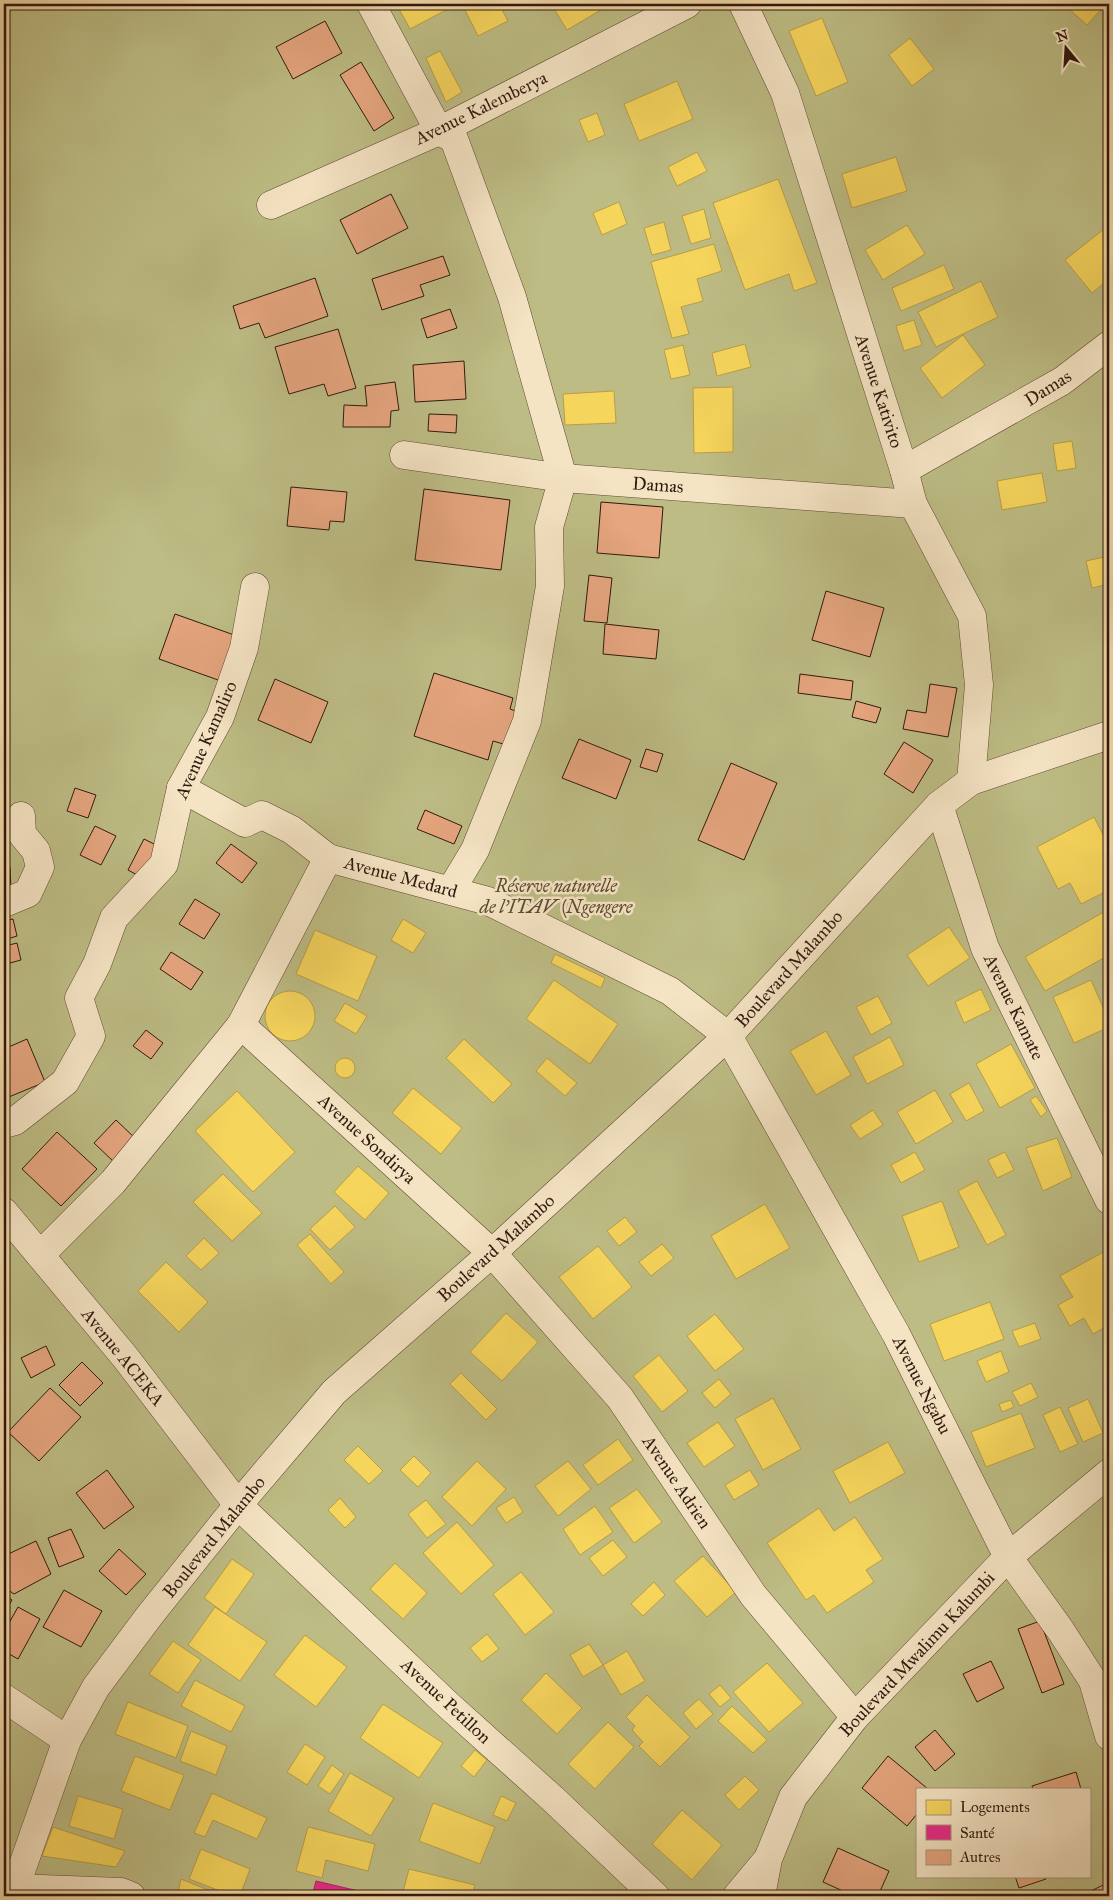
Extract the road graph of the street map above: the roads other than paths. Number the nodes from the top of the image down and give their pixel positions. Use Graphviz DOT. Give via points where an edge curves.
graph roads {
  1 [pos="371,4"];
  2 [pos="687,4"];
  3 [pos="744,4"];
  4 [pos="439,131"];
  5 [pos="271,204"];
  6 [pos="1109,345"];
  7 [pos="404,456"];
  8 [pos="904,470"];
  9 [pos="564,478"];
  10 [pos="913,504"];
  11 [pos="255,587"];
  12 [pos="1109,735"];
  13 [pos="971,781"];
  14 [pos="181,788"];
  15 [pos="939,805"];
  16 [pos="21,816"];
  17 [pos="328,858"];
  18 [pos="452,890"];
  19 [pos="4,903"];
  20 [pos="241,1025"];
  21 [pos="728,1036"];
  22 [pos="4,1124"];
  23 [pos="1109,1200"];
  24 [pos="4,1212"];
  25 [pos="492,1253"];
  26 [pos="40,1256"];
  27 [pos="1109,1473"];
  28 [pos="238,1505"];
  29 [pos="1008,1557"];
  30 [pos="4,1698"];
  31 [pos="855,1717"];
  32 [pos="1109,1736"];
  33 [pos="67,1740"];
  34 [pos="768,1859"];
  35 [pos="7,1889"];
  36 [pos="125,1895"];
  37 [pos="655,1896"];
  38 [pos="737,1896"];
  39 [pos="761,1896"];
  1 -- 4 [label="street"];
  2 -- 4 [label="street, Avenue Kalemberya"];
  3 -- 8 [label="street, Avenue Kativito" via="785,93"];
  4 -- 5 [label="street, Avenue Kalemberya"];
  4 -- 9 [label="street" via="454,139 512,297"];
  6 -- 8 [label="street, Damas" via="1062,381"];
  7 -- 9 [label="street, Damas"];
  8 -- 10 [label="street, Avenue Kativito"];
  9 -- 10 [label="street, Damas"];
  9 -- 18 [label="street" via="549,527 550,586 527,721 475,850"];
  10 -- 13 [label="street, Avenue Kativito" via="972,616 979,685"];
  11 -- 14 [label="street, Avenue Kamaliro" via="244,648 220,717"];
  12 -- 13 [label="street, Boulevard Malambo"];
  13 -- 15 [label="street, Boulevard Malambo"];
  14 -- 17 [label="street, Avenue Medard" via="245,823 262,815 292,830"];
  14 -- 22 [label="street, Avenue Kamaliro" via="164,864 114,918 97,964 79,998 91,1036 65,1082 15,1121"];
  15 -- 21 [label="street, Boulevard Malambo"];
  15 -- 23 [label="street, Avenue Kamate" via="985,948"];
  16 -- 19 [label="street" via="22,834 36,851 40,867 28,893"];
  17 -- 18 [label="street, Avenue Medard"];
  17 -- 20 [label="street"];
  18 -- 21 [label="street, Avenue Medard" via="488,901 670,992"];
  20 -- 25 [label="street, Avenue Sondirya"];
  20 -- 26 [label="street" via="113,1182"];
  21 -- 25 [label="street, Boulevard Malambo"];
  21 -- 29 [label="street, Avenue Ngabu" via="896,1334"];
  24 -- 26 [label="street, Avenue ACEKA"];
  25 -- 28 [label="street, Boulevard Malambo" via="334,1392"];
  25 -- 31 [label="street, Avenue Adrien" via="620,1398 753,1595"];
  26 -- 28 [label="street, Avenue ACEKA" via="125,1357"];
  27 -- 29 [label="street, Boulevard Mwalimu Kalumbi"];
  28 -- 33 [label="street, Boulevard Malambo" via="96,1687"];
  28 -- 37 [label="street, Avenue Petillon"];
  29 -- 31 [label="street, Boulevard Mwalimu Kalumbi"];
  29 -- 32 [label="street, Avenue Ngabu" via="1093,1681"];
  30 -- 33 [label="street"];
  31 -- 34 [label="street, Boulevard Mwalimu Kalumbi" via="793,1797"];
  33 -- 35 [label="street, Boulevard Malambo"];
  34 -- 38 [label="street"];
  34 -- 39 [label="street, Boulevard Mwalimu Kalumbi"];
  35 -- 36 [label="street"];
}
